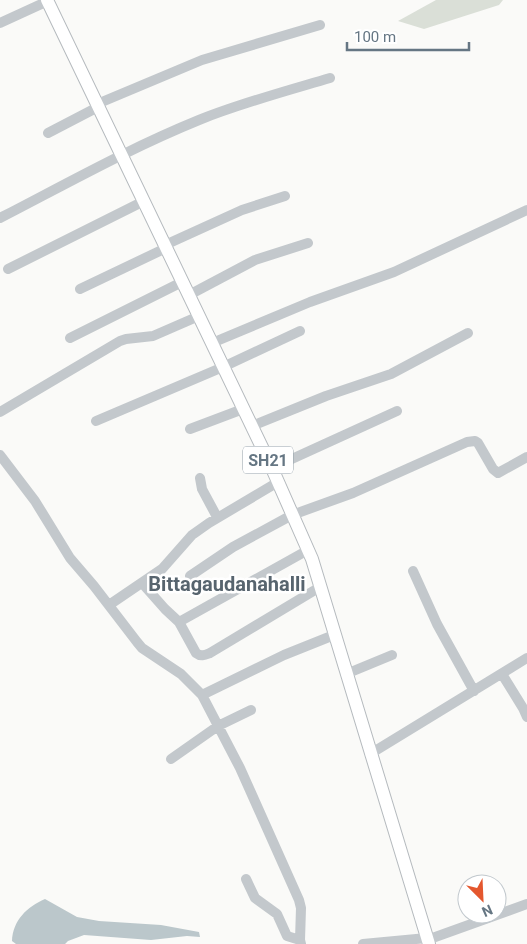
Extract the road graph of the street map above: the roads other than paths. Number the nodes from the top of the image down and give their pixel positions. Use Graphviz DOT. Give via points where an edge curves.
graph roads {
  1 [pos="47,1"];
  2 [pos="0,23"];
  3 [pos="320,25"];
  4 [pos="330,78"];
  5 [pos="98,105"];
  6 [pos="48,133"];
  7 [pos="121,155"];
  8 [pos="285,196"];
  9 [pos="144,201"];
  10 [pos="527,210"];
  11 [pos="0,218"];
  12 [pos="308,243"];
  13 [pos="165,246"];
  14 [pos="8,269"];
  15 [pos="182,282"];
  16 [pos="80,289"];
  17 [pos="189,295"];
  18 [pos="199,316"];
  19 [pos="300,331"];
  20 [pos="468,333"];
  21 [pos="70,338"];
  22 [pos="212,343"];
  23 [pos="223,367"];
  24 [pos="243,409"];
  25 [pos="397,411"];
  26 [pos="0,412"];
  27 [pos="96,421"];
  28 [pos="252,426"];
  29 [pos="190,429"];
  30 [pos="0,455"];
  31 [pos="527,457"];
  32 [pos="272,468"];
  33 [pos="200,478"];
  34 [pos="278,482"];
  35 [pos="292,515"];
  36 [pos="217,517"];
  37 [pos="308,550"];
  38 [pos="413,571"];
  39 [pos="190,576"];
  40 [pos="142,583"];
  41 [pos="320,587"];
  42 [pos="109,605"];
  43 [pos="179,622"];
  44 [pos="334,635"];
  45 [pos="392,655"];
  46 [pos="527,658"];
  47 [pos="346,674"];
  48 [pos="502,674"];
  49 [pos="474,691"];
  50 [pos="202,695"];
  51 [pos="252,710"];
  52 [pos="526,710"];
  53 [pos="218,726"];
  54 [pos="370,754"];
  55 [pos="171,759"];
  56 [pos="246,879"];
  57 [pos="527,904"];
  58 [pos="428,940"];
  59 [pos="301,942"];
  60 [pos="363,944"];
  1 -- 2 [label="street"];
  1 -- 5 [label="main road, SH21"];
  3 -- 5 [label="street" via="202,60"];
  4 -- 7 [label="street" via="200,120"];
  5 -- 6 [label="street"];
  5 -- 7 [label="main road, SH21"];
  7 -- 9 [label="main road, SH21"];
  7 -- 11 [label="street"];
  8 -- 13 [label="street" via="242,210"];
  9 -- 13 [label="main road, SH21"];
  9 -- 14 [label="street"];
  10 -- 22 [label="street" via="394,272 310,302"];
  12 -- 17 [label="street" via="256,260"];
  13 -- 15 [label="main road, SH21"];
  13 -- 16 [label="street"];
  15 -- 17 [label="main road, SH21"];
  15 -- 21 [label="street"];
  17 -- 18 [label="main road, SH21"];
  18 -- 22 [label="main road, SH21"];
  18 -- 26 [label="street" via="153,336 126,338"];
  19 -- 23 [label="street"];
  20 -- 28 [label="street" via="391,374"];
  22 -- 23 [label="main road, SH21"];
  23 -- 24 [label="main road, SH21"];
  23 -- 27 [label="street"];
  24 -- 28 [label="main road, SH21"];
  24 -- 29 [label="street"];
  25 -- 32 [label="street"];
  28 -- 32 [label="main road, SH21"];
  30 -- 42 [label="street" via="35,501 70,558"];
  31 -- 35 [label="street" via="498,473 478,443 472,440 353,493"];
  32 -- 34 [label="main road, SH21"];
  33 -- 36 [label="street" via="202,489"];
  34 -- 35 [label="main road, SH21"];
  34 -- 36 [label="street"];
  35 -- 37 [label="main road, SH21"];
  35 -- 39 [label="street" via="233,547"];
  36 -- 40 [label="street" via="192,536 162,569"];
  37 -- 41 [label="main road, SH21"];
  37 -- 43 [label="street"];
  38 -- 49 [label="street" via="437,624"];
  40 -- 42 [label="street"];
  40 -- 43 [label="street"];
  41 -- 43 [label="street" via="203,656 196,653"];
  41 -- 44 [label="main road, SH21"];
  42 -- 50 [label="street" via="139,646 181,674"];
  44 -- 47 [label="main road, SH21"];
  44 -- 50 [label="street"];
  45 -- 47 [label="street"];
  46 -- 48 [label="street"];
  47 -- 54 [label="main road, SH21"];
  48 -- 49 [label="street"];
  48 -- 52 [label="street"];
  49 -- 54 [label="street"];
  50 -- 53 [label="street"];
  51 -- 53 [label="street"];
  53 -- 55 [label="street"];
  53 -- 59 [label="street" via="299,900"];
  54 -- 58 [label="main road, SH21"];
  56 -- 59 [label="street" via="255,898 278,914 287,936"];
  57 -- 58 [label="street"];
  58 -- 60 [label="street"];
}
